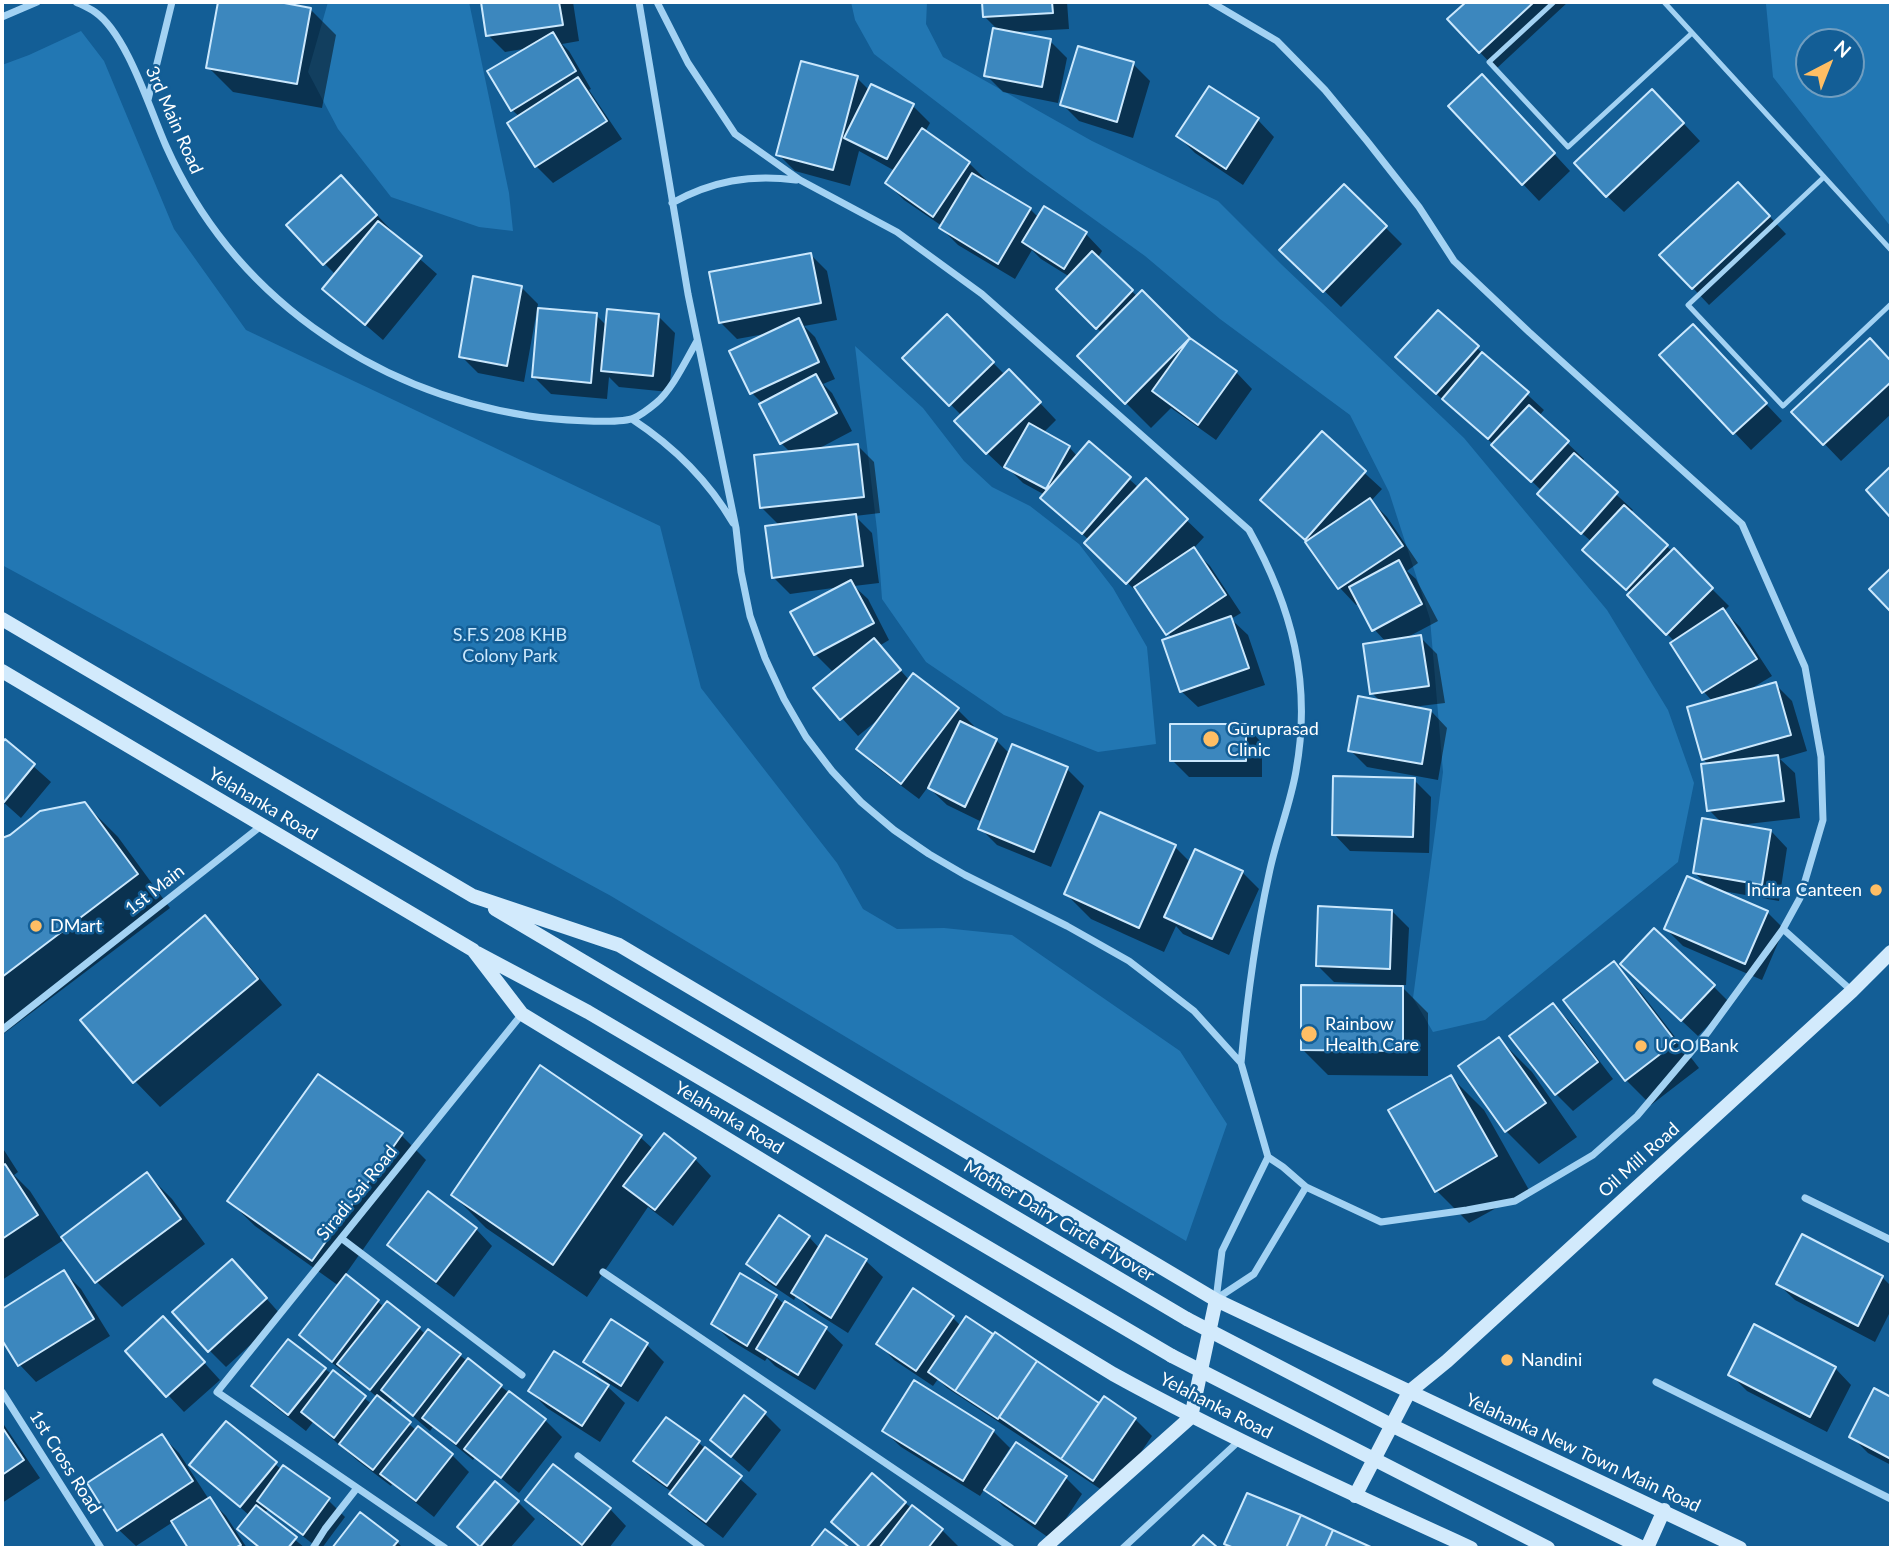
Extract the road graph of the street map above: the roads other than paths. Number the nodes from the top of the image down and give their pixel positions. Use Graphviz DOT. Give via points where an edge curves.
graph roads {
  1 [pos="37,2"];
  2 [pos="76,2"];
  3 [pos="172,2"];
  4 [pos="639,2"];
  5 [pos="657,2"];
  6 [pos="1211,2"];
  7 [pos="1554,2"];
  8 [pos="1664,2"];
  9 [pos="2,17"];
  10 [pos="1692,33"];
  11 [pos="148,101"];
  12 [pos="1824,177"];
  13 [pos="800,180"];
  14 [pos="673,203"];
  15 [pos="1891,250"];
  16 [pos="1891,304"];
  17 [pos="697,341"];
  18 [pos="632,419"];
  19 [pos="736,528"];
  20 [pos="2,619"];
  21 [pos="2,671"];
  22 [pos="261,826"];
  23 [pos="472,896"];
  24 [pos="1783,929"];
  25 [pos="473,950"];
  26 [pos="1891,952"];
  27 [pos="1853,991"];
  28 [pos="522,1014"];
  29 [pos="2,1030"];
  30 [pos="1241,1063"];
  31 [pos="1268,1157"];
  32 [pos="1306,1187"];
  33 [pos="1805,1198"];
  34 [pos="341,1238"];
  35 [pos="1891,1240"];
  36 [pos="603,1272"];
  37 [pos="1216,1300"];
  38 [pos="522,1375"];
  39 [pos="1657,1382"];
  40 [pos="2,1392"];
  41 [pos="1409,1392"];
  42 [pos="1191,1417"];
  43 [pos="1240,1440"];
  44 [pos="578,1456"];
  45 [pos="357,1488"];
  46 [pos="1355,1496"];
  47 [pos="1891,1499"];
  48 [pos="1664,1510"];
  49 [pos="101,1548"];
  50 [pos="313,1548"];
  51 [pos="444,1548"];
  52 [pos="702,1548"];
  53 [pos="1011,1548"];
  54 [pos="1044,1548"];
  55 [pos="1122,1548"];
  56 [pos="1471,1548"];
  57 [pos="1548,1548"];
  58 [pos="1645,1548"];
  59 [pos="1740,1548"];
  1 -- 9 [label="street"];
  2 -- 11 [label="street, 3rd Main Road" via="97,13 121,43"];
  3 -- 11 [label="street"];
  4 -- 14 [label="street"];
  5 -- 13 [label="street" via="688,63 735,134"];
  6 -- 24 [label="street" via="1277,41 1367,141 1454,261 1742,524 1805,667 1821,757 1823,820 1800,898"];
  7 -- 10 [label="lane" via="1489,62 1568,147"];
  8 -- 10 [label="lane"];
  10 -- 12 [label="lane"];
  11 -- 18 [label="street, 3rd Main Road" via="178,169 217,233 284,306 323,336 366,363 453,400 542,418"];
  12 -- 15 [label="lane"];
  12 -- 16 [label="lane" via="1688,305 1783,405"];
  13 -- 14 [label="street" via="741,178 694,191"];
  13 -- 30 [label="street" via="897,232 982,294 1249,530 1267,562 1282,596 1299,667 1301,737 1289,804 1269,871 1250,977"];
  14 -- 17 [label="street"];
  17 -- 18 [label="street" via="658,402"];
  17 -- 19 [label="street"];
  18 -- 19 [label="street" via="680,456"];
  19 -- 30 [label="street" via="750,616 779,689 806,737 861,802 929,854 1129,961 1194,1011"];
  20 -- 23 [label="main road, Yelahanka Road"];
  21 -- 22 [label="main road, Yelahanka Road"];
  22 -- 25 [label="main road, Yelahanka Road"];
  22 -- 29 [label="street, 1st Main"];
  23 -- 37 [label="main road, Yelahanka Road" via="619,945"];
  23 -- 58 [label="main road, Mother Dairy Circle Flyover, bridge" via="1187,1319 1393,1426"];
  24 -- 27 [label="street"];
  24 -- 32 [label="street" via="1708,1032 1637,1115 1593,1155 1515,1201 1381,1222"];
  25 -- 28 [label="main road, Yelahanka Road"];
  25 -- 57 [label="main road, bridge" via="588,1012 1172,1356"];
  26 -- 27 [label="main road, Oil Mill Road"];
  27 -- 41 [label="main road, Oil Mill Road"];
  28 -- 34 [label="street, Siradi Sai Road"];
  28 -- 42 [label="main road, Yelahanka Road"];
  30 -- 31 [label="street"];
  31 -- 32 [label="street"];
  31 -- 37 [label="street" via="1222,1251"];
  32 -- 37 [label="street" via="1255,1274"];
  33 -- 35 [label="street"];
  34 -- 38 [label="street"];
  34 -- 45 [label="street, Siradi Sai Road" via="217,1392"];
  36 -- 53 [label="street"];
  37 -- 41 [label="main road, Yelahanka Road"];
  37 -- 42 [label="main road"];
  39 -- 47 [label="street"];
  40 -- 49 [label="street, 1st Cross Road"];
  41 -- 46 [label="main road"];
  41 -- 48 [label="main road, Yelahanka New Town Main Road"];
  42 -- 43 [label="main road, Yelahanka Road"];
  42 -- 54 [label="main road"];
  43 -- 46 [label="main road, Yelahanka Road"];
  43 -- 55 [label="street"];
  44 -- 52 [label="street"];
  45 -- 50 [label="street"];
  45 -- 51 [label="street"];
  46 -- 56 [label="main road, Yelahanka Road"];
  48 -- 58 [label="main road"];
  48 -- 59 [label="main road, Yelahanka New Town Main Road"];
}
